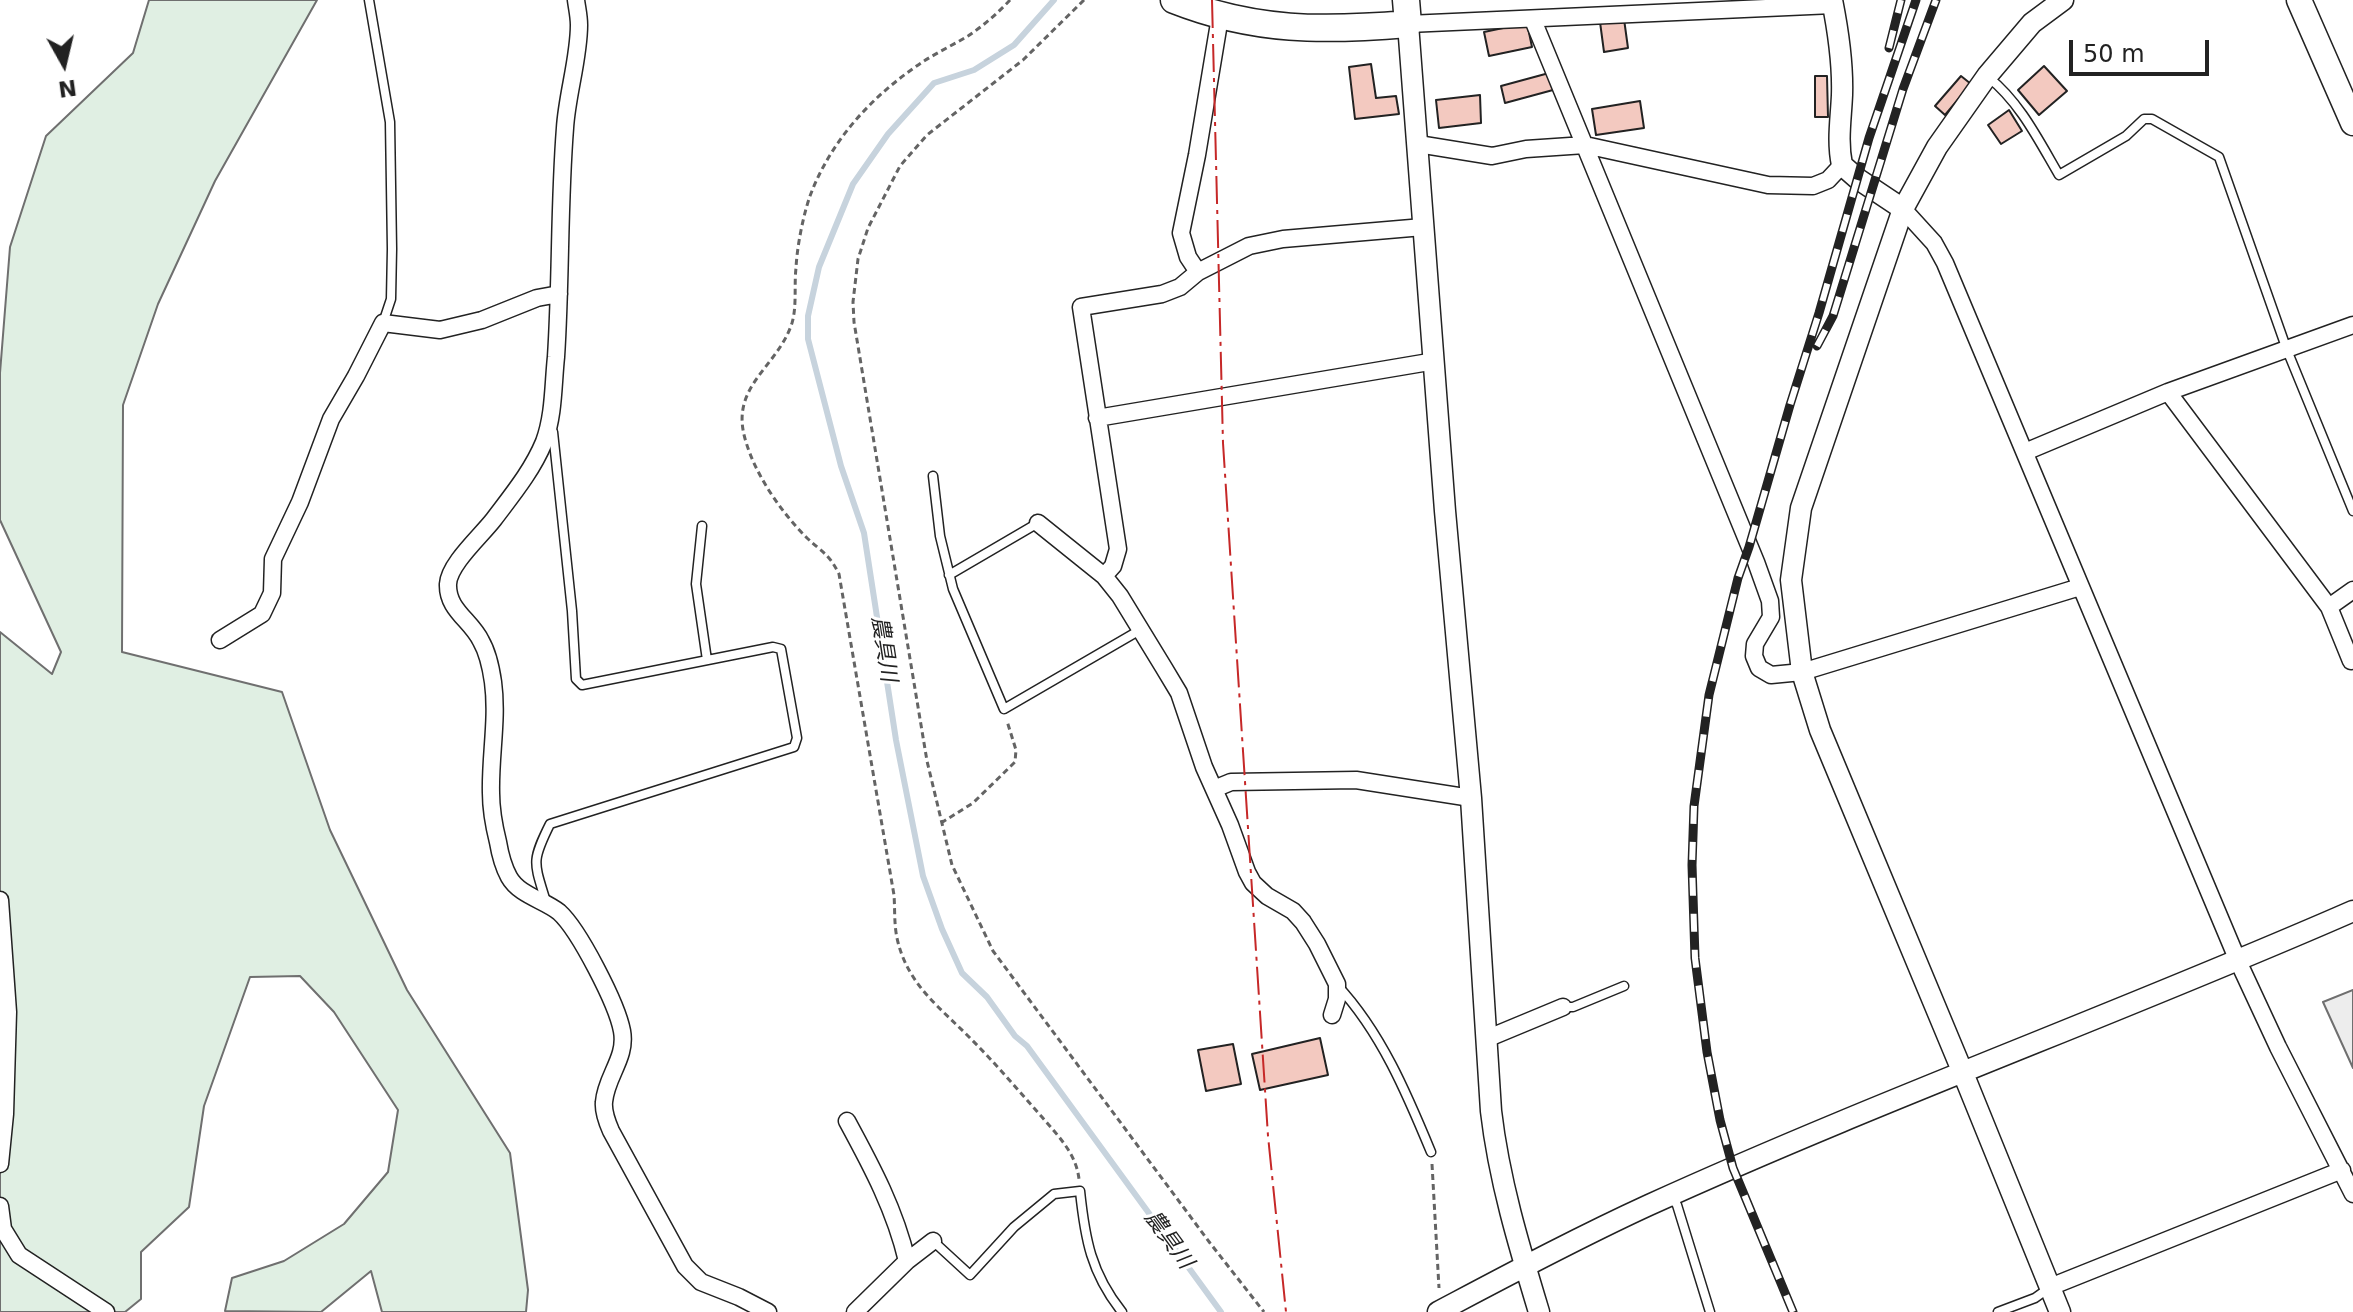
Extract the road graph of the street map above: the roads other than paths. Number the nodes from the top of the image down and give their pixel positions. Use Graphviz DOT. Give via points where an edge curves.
graph roads {
  1 [pos="369,0"];
  2 [pos="576,0"];
  3 [pos="1174,0"];
  4 [pos="2063,0"];
  5 [pos="2299,0"];
  6 [pos="1832,2"];
  7 [pos="1407,12"];
  8 [pos="1220,17"];
  9 [pos="1533,20"];
  10 [pos="1987,76"];
  11 [pos="2353,123"];
  12 [pos="1418,144"];
  13 [pos="1585,145"];
  14 [pos="1842,165"];
  15 [pos="1903,209"];
  16 [pos="1423,227"];
  17 [pos="1198,272"];
  18 [pos="559,294"];
  19 [pos="383,323"];
  20 [pos="2353,325"];
  21 [pos="2287,350"];
  22 [pos="1435,361"];
  23 [pos="2168,392"];
  24 [pos="551,415"];
  25 [pos="1097,418"];
  26 [pos="2025,452"];
  27 [pos="933,476"];
  28 [pos="2353,511"];
  29 [pos="1038,523"];
  30 [pos="702,526"];
  31 [pos="949,575"];
  32 [pos="1104,576"];
  33 [pos="2080,587"];
  34 [pos="2353,590"];
  35 [pos="2329,607"];
  36 [pos="1140,630"];
  37 [pos="220,640"];
  38 [pos="707,660"];
  39 [pos="2351,661"];
  40 [pos="1802,672"];
  41 [pos="1214,789"];
  42 [pos="1471,798"];
  43 [pos="0,900"];
  44 [pos="546,903"];
  45 [pos="2353,911"];
  46 [pos="2238,961"];
  47 [pos="1337,984"];
  48 [pos="1624,986"];
  49 [pos="1563,1007"];
  50 [pos="1332,1015"];
  51 [pos="1486,1039"];
  52 [pos="1963,1073"];
  53 [pos="847,1121"];
  54 [pos="1431,1152"];
  55 [pos="0,1164"];
  56 [pos="2342,1170"];
  57 [pos="2353,1194"];
  58 [pos="1671,1196"];
  59 [pos="0,1206"];
  60 [pos="933,1241"];
  61 [pos="907,1261"];
  62 [pos="1525,1266"];
  63 [pos="2050,1287"];
  64 [pos="1440,1311"];
  65 [pos="106,1312"];
  66 [pos="768,1312"];
  67 [pos="855,1312"];
  68 [pos="1122,1312"];
  69 [pos="1539,1312"];
  70 [pos="1710,1312"];
  71 [pos="1998,1312"];
  72 [pos="2060,1312"];
  1 -- 19 [label="lane" via="390,122 391,299"];
  2 -- 18 [label="street" via="579,25 565,127"];
  3 -- 8 [label="main road"];
  4 -- 10 [label="street" via="2032,23"];
  5 -- 11 [label="main road"];
  6 -- 9 [label="street"];
  6 -- 14 [label="street" via="1841,65"];
  7 -- 8 [label="main road" via="1342,29 1297,29"];
  7 -- 9 [label="street"];
  7 -- 12 [label="street"];
  8 -- 17 [label="street" via="1181,233"];
  9 -- 13 [label="street"];
  10 -- 15 [label="street" via="1937,147"];
  10 -- 21 [label="lane" via="2014,103 2059,175 2126,136 2144,119 2219,157"];
  12 -- 13 [label="street" via="1492,156"];
  12 -- 16 [label="street"];
  13 -- 14 [label="street" via="1768,185 1813,186"];
  13 -- 40 [label="street" via="1770,601 1771,617 1754,656 1759,668 1771,675"];
  14 -- 15 [label="street"];
  15 -- 26 [label="street" via="1945,263"];
  15 -- 40 [label="street" via="1801,508 1791,580"];
  16 -- 17 [label="street" via="1283,239 1249,246"];
  16 -- 22 [label="street"];
  17 -- 25 [label="street" via="1162,294 1081,307"];
  18 -- 19 [label="street" via="440,330"];
  18 -- 24 [label="street"];
  19 -- 37 [label="street" via="331,419 273,559 272,593 262,614"];
  20 -- 21 [label="street"];
  21 -- 23 [label="street"];
  21 -- 28 [label="lane"];
  22 -- 25 [label="street"];
  22 -- 42 [label="street"];
  23 -- 26 [label="street"];
  23 -- 35 [label="street"];
  24 -- 38 [label="lane" via="576,679 582,685"];
  24 -- 44 [label="street" via="526,476 447,581 452,604 488,656 493,682 491,794 502,861 511,880"];
  25 -- 32 [label="street" via="1118,549"];
  26 -- 33 [label="street"];
  27 -- 31 [label="lane"];
  29 -- 31 [label="lane"];
  29 -- 32 [label="street"];
  30 -- 38 [label="lane" via="696,584"];
  31 -- 36 [label="lane" via="1004,709"];
  32 -- 36 [label="street"];
  33 -- 40 [label="street"];
  33 -- 46 [label="street"];
  34 -- 35 [label="street"];
  35 -- 39 [label="street"];
  36 -- 41 [label="street" via="1179,693"];
  38 -- 44 [label="lane" via="781,649 797,738 794,747 550,824 536,853"];
  40 -- 52 [label="street" via="1820,730"];
  41 -- 42 [label="street" via="1231,782 1356,780"];
  41 -- 47 [label="street" via="1253,883 1303,922"];
  42 -- 51 [label="street"];
  43 -- 55 [label="street" via="8,1012"];
  44 -- 66 [label="street" via="575,931 622,1031 623,1048 603,1103 621,1152 685,1266 701,1282"];
  45 -- 46 [label="street"];
  46 -- 52 [label="street"];
  46 -- 56 [label="street"];
  47 -- 50 [label="street"];
  47 -- 54 [label="lane" via="1406,1091"];
  48 -- 49 [label="lane"];
  49 -- 51 [label="street"];
  51 -- 62 [label="street" via="1495,1146"];
  52 -- 58 [label="street"];
  52 -- 63 [label="street"];
  53 -- 61 [label="street" via="887,1197"];
  56 -- 57 [label="street"];
  56 -- 63 [label="street"];
  58 -- 62 [label="street"];
  58 -- 70 [label="lane"];
  59 -- 65 [label="street" via="3,1229 19,1255"];
  60 -- 61 [label="street"];
  60 -- 68 [label="lane" via="970,1275 1014,1227 1054,1194 1080,1191 1093,1262 1101,1284"];
  61 -- 67 [label="street"];
  62 -- 64 [label="street"];
  62 -- 69 [label="street"];
  63 -- 71 [label="lane"];
  63 -- 72 [label="street"];
}
